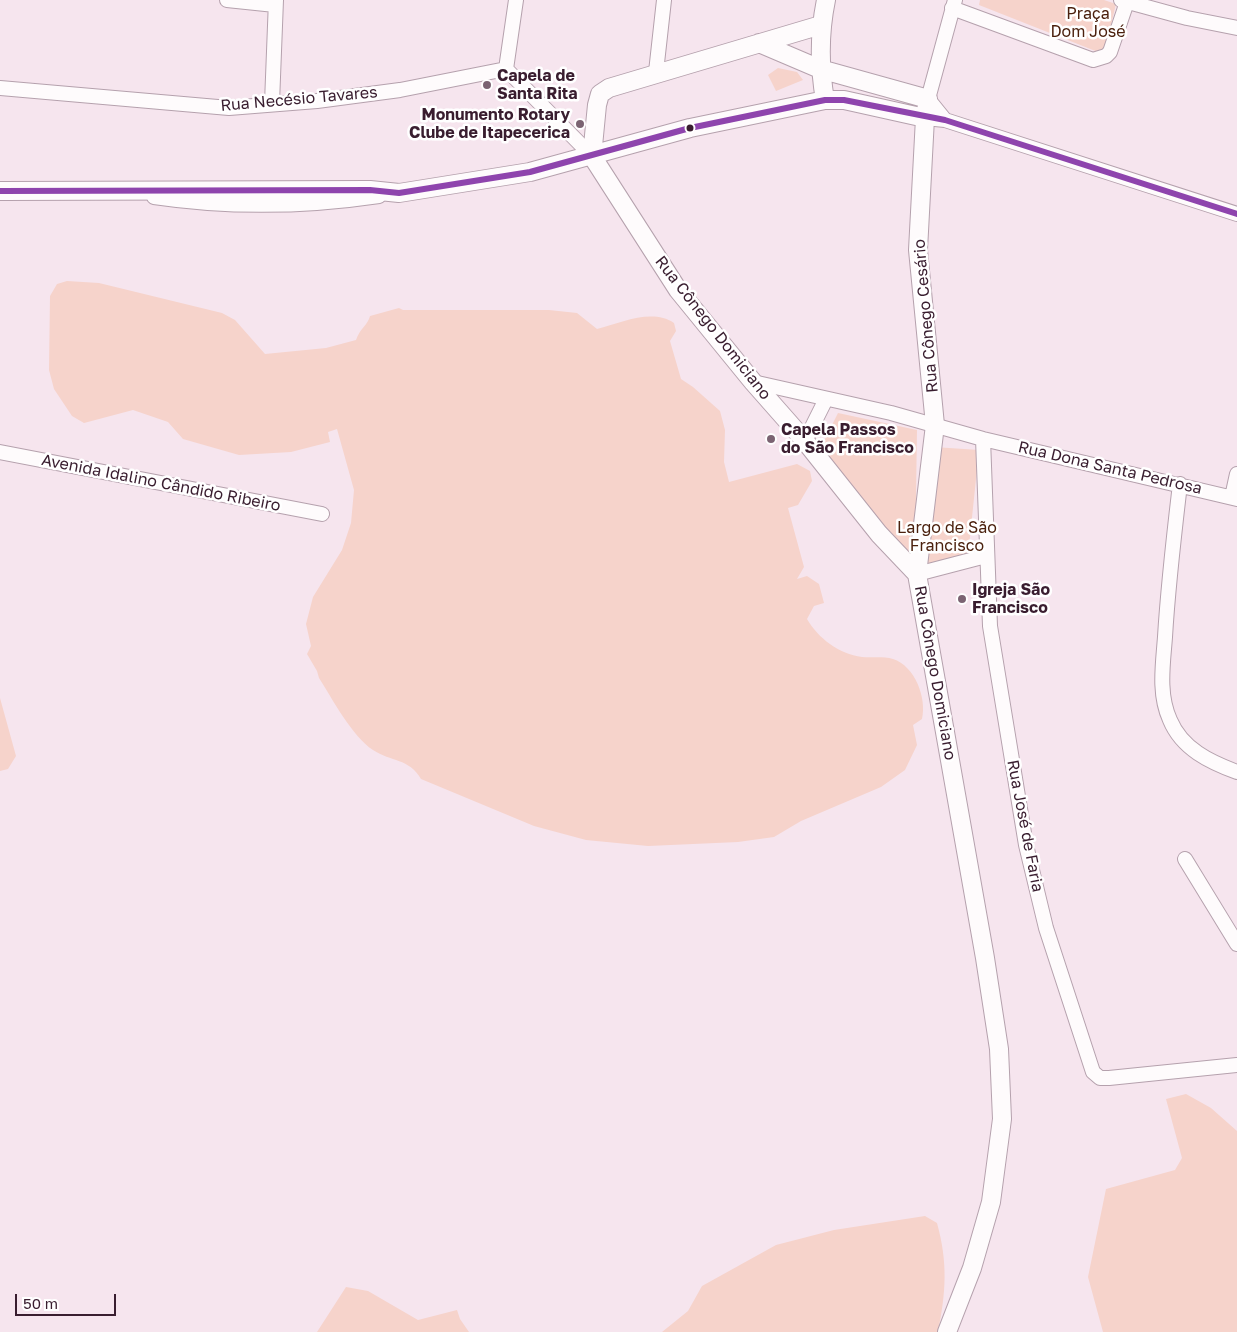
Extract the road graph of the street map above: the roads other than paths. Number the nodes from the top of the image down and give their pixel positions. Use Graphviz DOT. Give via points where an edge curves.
graph roads {
  1 [pos="227,0"];
  2 [pos="516,0"];
  3 [pos="664,0"];
  4 [pos="826,0"];
  5 [pos="1124,1"];
  6 [pos="275,2"];
  7 [pos="954,4"];
  8 [pos="821,25"];
  9 [pos="1237,28"];
  10 [pos="759,43"];
  11 [pos="506,69"];
  12 [pos="820,69"];
  13 [pos="656,72"];
  14 [pos="0,88"];
  15 [pos="928,99"];
  16 [pos="825,100"];
  17 [pos="272,103"];
  18 [pos="925,118"];
  19 [pos="945,120"];
  20 [pos="592,156"];
  21 [pos="0,192"];
  22 [pos="1237,214"];
  23 [pos="753,382"];
  24 [pos="826,399"];
  25 [pos="935,425"];
  26 [pos="982,439"];
  27 [pos="805,441"];
  28 [pos="0,452"];
  29 [pos="1237,474"];
  30 [pos="1180,484"];
  31 [pos="1234,498"];
  32 [pos="322,514"];
  33 [pos="986,556"];
  34 [pos="917,574"];
  35 [pos="1237,772"];
  36 [pos="1185,859"];
  37 [pos="1237,944"];
  38 [pos="1237,1065"];
  39 [pos="947,1332"];
  1 -- 6 [label="street"];
  2 -- 11 [label="street"];
  3 -- 13 [label="street"];
  4 -- 8 [label="main road"];
  5 -- 7 [label="street" via="1110,52 1093,60"];
  5 -- 9 [label="street"];
  6 -- 17 [label="street"];
  7 -- 15 [label="street, Rua Cônego Cesário"];
  8 -- 10 [label="main road"];
  8 -- 12 [label="main road"];
  10 -- 12 [label="main road"];
  10 -- 13 [label="main road"];
  11 -- 17 [label="street, Rua Necésio Tavares" via="400,90 317,101"];
  11 -- 20 [label="street, Rua Cônego Domiciano"];
  12 -- 15 [label="main road"];
  12 -- 16 [label="main road"];
  13 -- 20 [label="main road" via="600,94"];
  14 -- 17 [label="street, Rua Necésio Tavares" via="229,108"];
  15 -- 18 [label="main road, Rua Cônego Cesário"];
  15 -- 19 [label="street"];
  16 -- 18 [label="main road" via="844,100"];
  16 -- 20 [label="main road" via="690,128"];
  18 -- 19 [label="street"];
  18 -- 25 [label="main road, Rua Cônego Cesário" via="918,250"];
  19 -- 22 [label="street"];
  20 -- 21 [label="main road" via="530,172 399,193 370,190"];
  20 -- 23 [label="main road, Rua Cônego Domiciano" via="678,290"];
  23 -- 24 [label="street"];
  23 -- 27 [label="main road, Rua Cônego Domiciano"];
  24 -- 25 [label="street"];
  24 -- 27 [label="street"];
  25 -- 26 [label="street"];
  25 -- 34 [label="main road, Rua Cônego Cesário"];
  26 -- 30 [label="street, Rua Dona Santa Pedrosa"];
  26 -- 33 [label="street"];
  27 -- 34 [label="main road, Rua Cônego Domiciano" via="879,534"];
  28 -- 32 [label="street, Avenida Idalino Cândido Ribeiro"];
  29 -- 31 [label="street"];
  30 -- 31 [label="street, Rua Dona Santa Pedrosa"];
  30 -- 35 [label="street" via="1168,588 1162,690 1170,720 1182,740 1207,761"];
  33 -- 34 [label="street"];
  33 -- 38 [label="street, Rua José de Faria" via="990,626 1026,845 1043,919 1093,1072 1100,1078 1109,1078"];
  34 -- 39 [label="main road, Rua Cônego Domiciano" via="988,976 999,1049 1002,1119 990,1202 972,1268"];
  36 -- 37 [label="street"];
}
